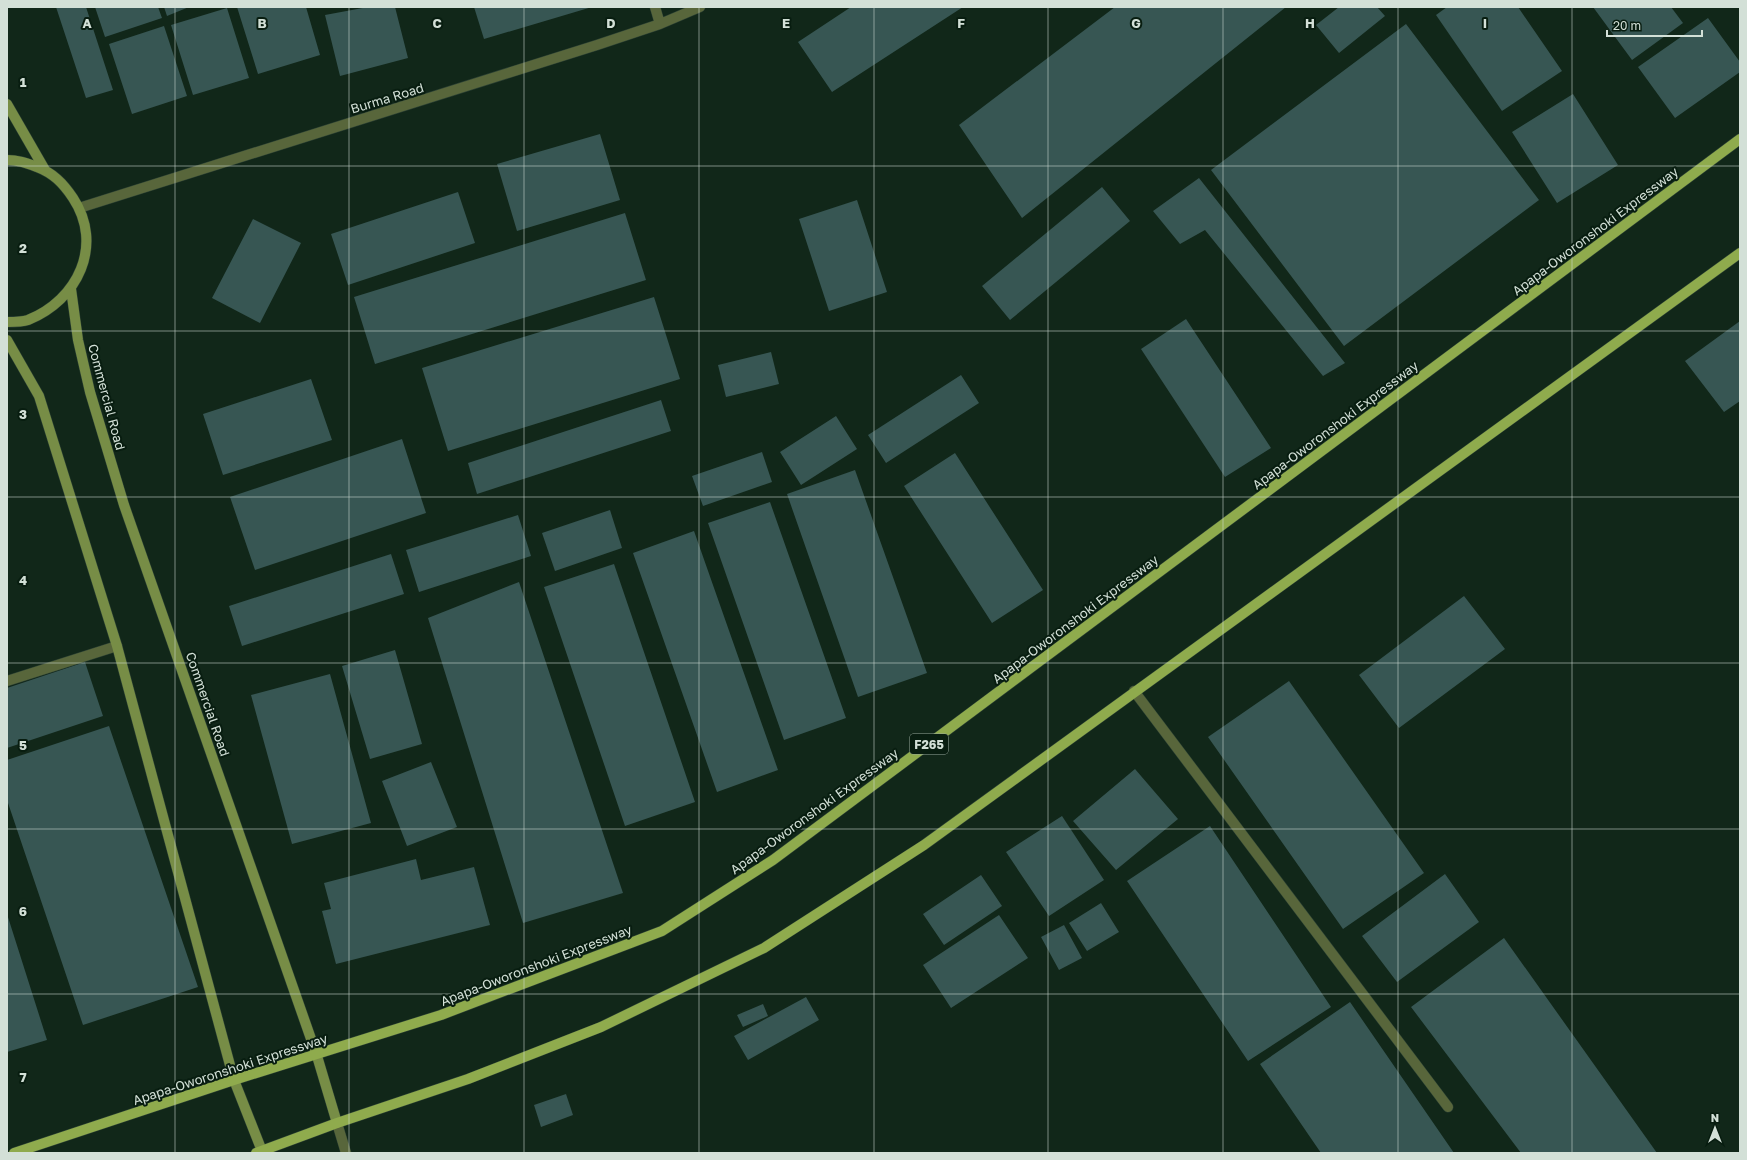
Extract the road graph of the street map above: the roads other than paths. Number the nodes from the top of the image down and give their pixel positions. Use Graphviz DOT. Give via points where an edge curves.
graph roads {
  1 [pos="655,7"];
  2 [pos="700,7"];
  3 [pos="660,24"];
  4 [pos="7,104"];
  5 [pos="1740,139"];
  6 [pos="7,160"];
  7 [pos="45,170"];
  8 [pos="79,208"];
  9 [pos="1740,253"];
  10 [pos="71,289"];
  11 [pos="7,322"];
  12 [pos="7,340"];
  13 [pos="118,646"];
  14 [pos="7,681"];
  15 [pos="1134,691"];
  16 [pos="317,1056"];
  17 [pos="234,1080"];
  18 [pos="1448,1106"];
  19 [pos="336,1123"];
  20 [pos="260,1152"];
  21 [pos="14,1153"];
  22 [pos="346,1153"];
  1 -- 3 [label="street"];
  2 -- 3 [label="street, Burma Road"];
  3 -- 8 [label="street, Burma Road"];
  4 -- 7 [label="main road"];
  5 -- 16 [label="main road, Apapa-Oworonshoki Expressway / F265" via="766,864 662,930 441,1015"];
  6 -- 7 [label="main road" via="18,160"];
  7 -- 8 [label="main road" via="64,184"];
  8 -- 10 [label="main road" via="87,235 83,264"];
  9 -- 15 [label="main road"];
  10 -- 11 [label="main road" via="52,308 27,320"];
  10 -- 16 [label="main road, Commercial Road" via="78,340 90,392 124,505"];
  12 -- 13 [label="main road" via="39,396"];
  13 -- 14 [label="street"];
  13 -- 17 [label="main road"];
  15 -- 18 [label="street"];
  15 -- 19 [label="main road" via="924,845 764,948 601,1027 468,1079"];
  16 -- 17 [label="main road, Apapa-Oworonshoki Expressway / F265"];
  16 -- 19 [label="main road, Commercial Road"];
  17 -- 20 [label="main road"];
  17 -- 21 [label="main road, Apapa-Oworonshoki Expressway / F265"];
  19 -- 20 [label="main road"];
  19 -- 22 [label="street"];
}
